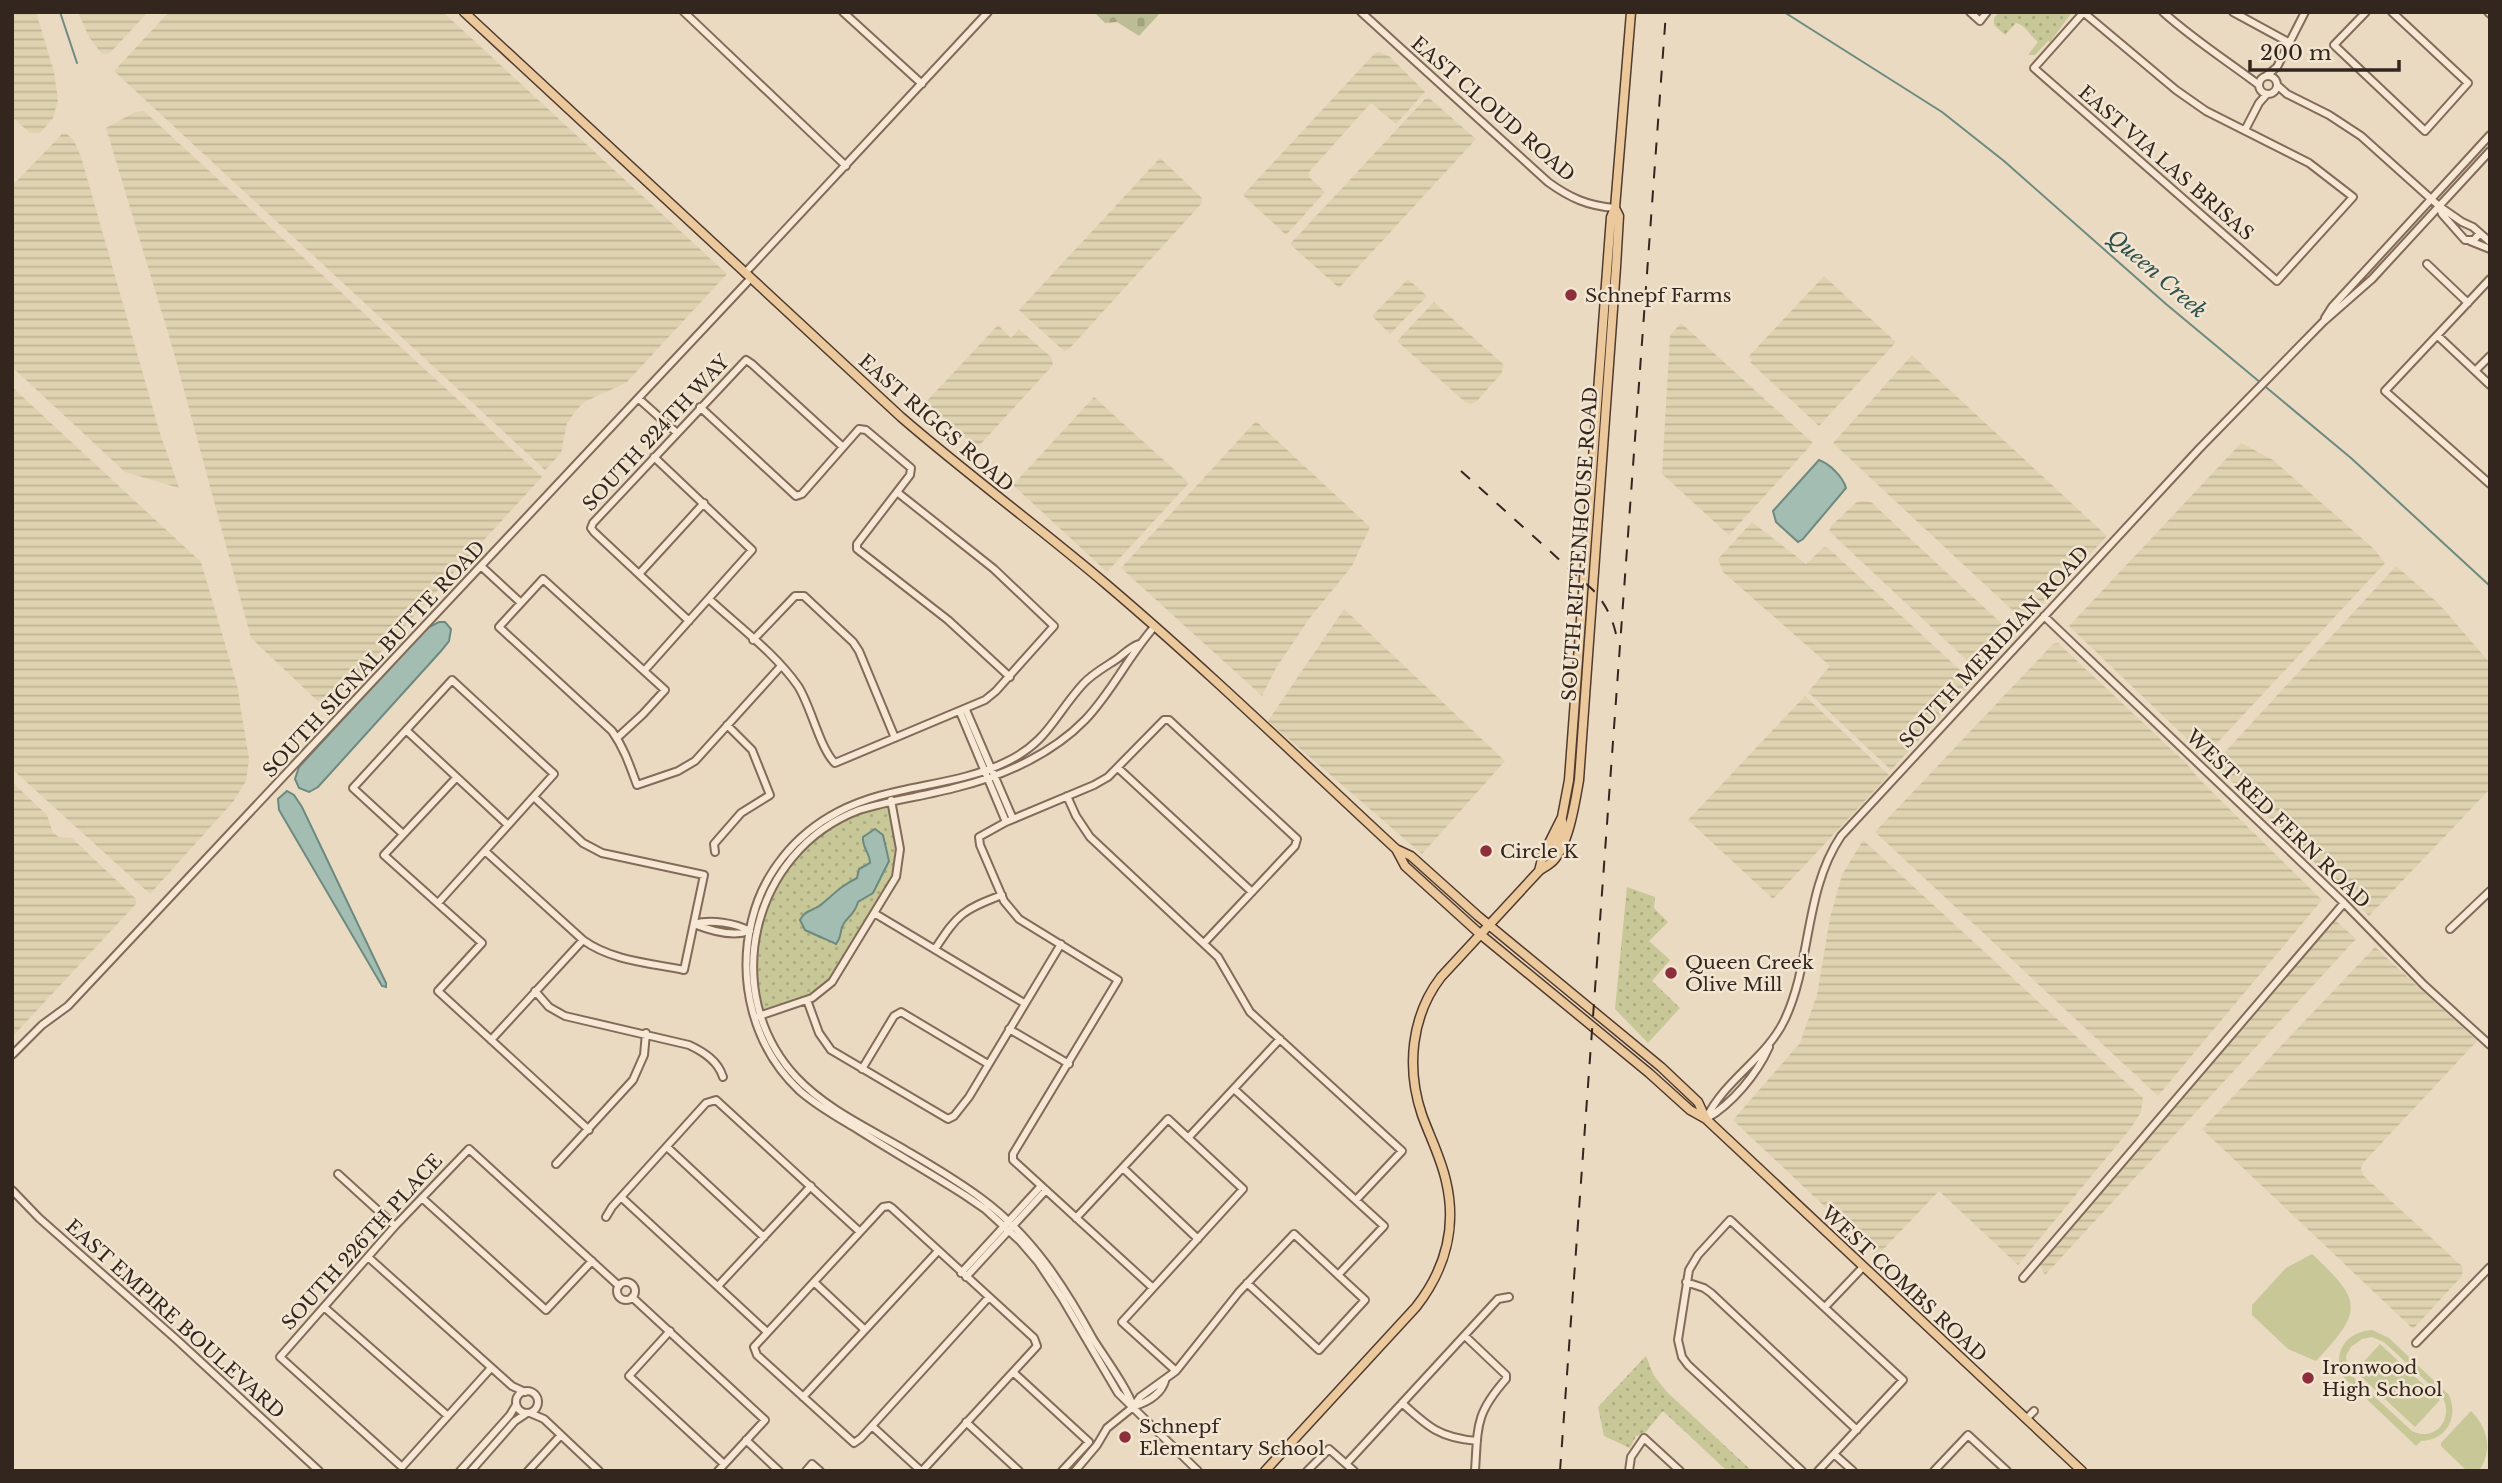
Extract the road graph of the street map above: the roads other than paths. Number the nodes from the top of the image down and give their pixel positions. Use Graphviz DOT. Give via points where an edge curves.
graph roads {
  1 [pos="464,12"];
  2 [pos="684,12"];
  3 [pos="843,12"];
  4 [pos="988,12"];
  5 [pos="1361,12"];
  6 [pos="1631,12"];
  7 [pos="1970,12"];
  8 [pos="1987,12"];
  9 [pos="2163,12"];
  10 [pos="2233,12"];
  11 [pos="2305,12"];
  12 [pos="2351,12"];
  13 [pos="2365,12"];
  14 [pos="2392,12"];
  15 [pos="2083,13"];
  16 [pos="2359,19"];
  17 [pos="2290,43"];
  18 [pos="2277,67"];
  19 [pos="2249,76"];
  20 [pos="2265,77"];
  21 [pos="922,84"];
  22 [pos="2277,84"];
  23 [pos="2265,91"];
  24 [pos="2287,94"];
  25 [pos="2245,130"];
  26 [pos="2490,135"];
  27 [pos="2490,151"];
  28 [pos="846,166"];
  29 [pos="2431,199"];
  30 [pos="2439,206"];
  31 [pos="1615,208"];
  32 [pos="2479,234"];
  33 [pos="2470,241"];
  34 [pos="2490,242"];
  35 [pos="2490,248"];
  36 [pos="2427,264"];
  37 [pos="748,276"];
  38 [pos="2361,276"];
  39 [pos="2488,283"];
  40 [pos="2366,284"];
  41 [pos="2468,303"];
  42 [pos="2323,322"];
  43 [pos="2438,336"];
  44 [pos="2490,356"];
  45 [pos="2475,371"];
  46 [pos="2490,385"];
  47 [pos="639,399"];
  48 [pos="700,407"];
  49 [pos="677,433"];
  50 [pos="843,447"];
  51 [pos="654,457"];
  52 [pos="2490,484"];
  53 [pos="897,492"];
  54 [pos="704,503"];
  55 [pos="482,567"];
  56 [pos="639,574"];
  57 [pos="709,600"];
  58 [pos="521,603"];
  59 [pos="2044,616"];
  60 [pos="689,621"];
  61 [pos="1155,626"];
  62 [pos="753,640"];
  63 [pos="1139,644"];
  64 [pos="781,666"];
  65 [pos="644,671"];
  66 [pos="1010,677"];
  67 [pos="963,711"];
  68 [pos="727,725"];
  69 [pos="406,730"];
  70 [pos="617,738"];
  71 [pos="895,738"];
  72 [pos="1118,768"];
  73 [pos="989,773"];
  74 [pos="1570,774"];
  75 [pos="457,778"];
  76 [pos="1068,796"];
  77 [pos="534,797"];
  78 [pos="890,798"];
  79 [pos="1572,816"];
  80 [pos="1562,817"];
  81 [pos="1010,820"];
  82 [pos="508,825"];
  83 [pos="403,834"];
  84 [pos="1396,849"];
  85 [pos="485,851"];
  86 [pos="1558,851"];
  87 [pos="715,852"];
  88 [pos="1539,871"];
  89 [pos="2490,891"];
  90 [pos="1252,892"];
  91 [pos="1002,895"];
  92 [pos="438,903"];
  93 [pos="2344,903"];
  94 [pos="874,913"];
  95 [pos="694,923"];
  96 [pos="1489,925"];
  97 [pos="2450,929"];
  98 [pos="752,931"];
  99 [pos="1480,934"];
  100 [pos="583,940"];
  101 [pos="1204,943"];
  102 [pos="1061,944"];
  103 [pos="934,949"];
  104 [pos="535,991"];
  105 [pos="807,1000"];
  106 [pos="1024,1003"];
  107 [pos="757,1016"];
  108 [pos="1009,1029"];
  109 [pos="646,1033"];
  110 [pos="1280,1039"];
  111 [pos="491,1040"];
  112 [pos="2490,1045"];
  113 [pos="12,1055"];
  114 [pos="988,1064"];
  115 [pos="1069,1064"];
  116 [pos="862,1069"];
  117 [pos="723,1077"];
  118 [pos="1234,1089"];
  119 [pos="1706,1119"];
  120 [pos="589,1130"];
  121 [pos="1188,1138"];
  122 [pos="667,1147"];
  123 [pos="556,1164"];
  124 [pos="1123,1168"];
  125 [pos="338,1174"];
  126 [pos="811,1186"];
  127 [pos="1044,1188"];
  128 [pos="12,1190"];
  129 [pos="621,1197"];
  130 [pos="422,1198"];
  131 [pos="1356,1200"];
  132 [pos="606,1217"];
  133 [pos="1076,1218"];
  134 [pos="395,1226"];
  135 [pos="1008,1226"];
  136 [pos="860,1232"];
  137 [pos="764,1237"];
  138 [pos="1198,1238"];
  139 [pos="938,1251"];
  140 [pos="368,1257"];
  141 [pos="592,1261"];
  142 [pos="1863,1266"];
  143 [pos="2490,1267"];
  144 [pos="964,1275"];
  145 [pos="1338,1275"];
  146 [pos="2023,1278"];
  147 [pos="814,1282"];
  148 [pos="1686,1282"];
  149 [pos="1247,1283"];
  150 [pos="620,1286"];
  151 [pos="718,1286"];
  152 [pos="1153,1288"];
  153 [pos="632,1297"];
  154 [pos="989,1297"];
  155 [pos="1509,1297"];
  156 [pos="324,1307"];
  157 [pos="1825,1307"];
  158 [pos="865,1330"];
  159 [pos="670,1331"];
  160 [pos="767,1332"];
  161 [pos="1465,1336"];
  162 [pos="2416,1343"];
  163 [pos="491,1368"];
  164 [pos="1175,1371"];
  165 [pos="1013,1372"];
  166 [pos="512,1387"];
  167 [pos="525,1392"];
  168 [pos="803,1397"];
  169 [pos="517,1401"];
  170 [pos="1402,1403"];
  171 [pos="538,1405"];
  172 [pos="1133,1407"];
  173 [pos="2034,1411"];
  174 [pos="528,1413"];
  175 [pos="448,1416"];
  176 [pos="544,1419"];
  177 [pos="2026,1419"];
  178 [pos="967,1422"];
  179 [pos="872,1426"];
  180 [pos="1857,1430"];
  181 [pos="561,1436"];
  182 [pos="747,1440"];
  183 [pos="1477,1441"];
  184 [pos="1834,1454"];
  185 [pos="724,1464"];
  186 [pos="1346,1464"];
  187 [pos="319,1471"];
  188 [pos="460,1471"];
  189 [pos="471,1471"];
  190 [pos="528,1471"];
  191 [pos="599,1471"];
  192 [pos="718,1471"];
  193 [pos="779,1471"];
  194 [pos="806,1471"];
  195 [pos="820,1471"];
  196 [pos="921,1471"];
  197 [pos="1019,1471"];
  198 [pos="1062,1471"];
  199 [pos="1075,1471"];
  200 [pos="1198,1471"];
  201 [pos="1265,1471"];
  202 [pos="1307,1471"];
  203 [pos="1354,1471"];
  204 [pos="1475,1471"];
  205 [pos="1629,1471"];
  206 [pos="1680,1471"];
  207 [pos="1802,1471"];
  208 [pos="1818,1471"];
  209 [pos="1853,1471"];
  210 [pos="1934,1471"];
  211 [pos="2007,1471"];
  212 [pos="2082,1471"];
  1 -- 37 [label="main road, EAST RIGGS ROAD"];
  2 -- 28 [label="street"];
  3 -- 21 [label="street"];
  4 -- 21 [label="street, SOUTH SIGNAL BUTTE ROAD"];
  5 -- 31 [label="street, EAST CLOUD ROAD" via="1548,182 1577,200"];
  6 -- 31 [label="main road, SOUTH RITTENHOUSE ROAD"];
  7 -- 8 [label="street" via="1980,21"];
  9 -- 19 [label="street" via="2204,48"];
  10 -- 17 [label="street"];
  11 -- 17 [label="street"];
  12 -- 16 [label="street"];
  13 -- 16 [label="street"];
  14 -- 16 [label="street" via="2468,83 2425,131 2334,45"];
  15 -- 25 [label="street" via="2176,90"];
  15 -- 25 [label="street, EAST VIA LAS BRISAS" via="2034,68 2277,281 2353,197 2309,163"];
  17 -- 18 [label="street"];
  18 -- 20 [label="street"];
  18 -- 22 [label="street"];
  19 -- 20 [label="street"];
  19 -- 23 [label="street"];
  20 -- 22 [label="street"];
  20 -- 23 [label="street"];
  21 -- 28 [label="street, SOUTH SIGNAL BUTTE ROAD"];
  22 -- 23 [label="street"];
  22 -- 24 [label="street"];
  23 -- 24 [label="street"];
  23 -- 25 [label="street"];
  24 -- 29 [label="street" via="2353,130"];
  26 -- 29 [label="street, SOUTH MERIDIAN ROAD"];
  27 -- 30 [label="street, SOUTH MERIDIAN ROAD"];
  28 -- 37 [label="street, SOUTH SIGNAL BUTTE ROAD"];
  29 -- 30 [label="street"];
  29 -- 38 [label="street, SOUTH MERIDIAN ROAD"];
  30 -- 32 [label="street"];
  30 -- 33 [label="street" via="2459,234"];
  30 -- 40 [label="street, SOUTH MERIDIAN ROAD"];
  31 -- 74 [label="main road, SOUTH RITTENHOUSE ROAD"];
  31 -- 79 [label="main road, SOUTH RITTENHOUSE ROAD" via="1619,216 1616,267 1579,780"];
  32 -- 33 [label="street"];
  32 -- 34 [label="street"];
  33 -- 35 [label="street"];
  36 -- 41 [label="street"];
  37 -- 47 [label="street, SOUTH SIGNAL BUTTE ROAD"];
  37 -- 61 [label="main road, EAST RIGGS ROAD" via="901,417"];
  38 -- 40 [label="street"];
  38 -- 42 [label="street, SOUTH MERIDIAN ROAD"];
  39 -- 41 [label="street"];
  40 -- 42 [label="street, SOUTH MERIDIAN ROAD"];
  41 -- 43 [label="street"];
  42 -- 59 [label="street, SOUTH MERIDIAN ROAD"];
  43 -- 45 [label="street"];
  43 -- 52 [label="street" via="2385,391"];
  44 -- 45 [label="street"];
  45 -- 46 [label="street"];
  47 -- 49 [label="street"];
  47 -- 55 [label="street, SOUTH SIGNAL BUTTE ROAD"];
  48 -- 49 [label="street, SOUTH 224TH WAY"];
  48 -- 50 [label="street, SOUTH 224TH WAY" via="746,360"];
  48 -- 50 [label="street" via="796,496"];
  49 -- 51 [label="street, SOUTH 224TH WAY"];
  50 -- 53 [label="street" via="863,428 911,468"];
  51 -- 54 [label="street"];
  51 -- 56 [label="street, SOUTH 224TH WAY" via="591,528"];
  53 -- 66 [label="street" via="857,549 948,620"];
  53 -- 66 [label="street" via="986,563 1054,626"];
  54 -- 56 [label="street"];
  54 -- 57 [label="street" via="752,550"];
  55 -- 58 [label="street"];
  55 -- 113 [label="street, SOUTH SIGNAL BUTTE ROAD" via="68,1006"];
  56 -- 60 [label="street"];
  57 -- 60 [label="street"];
  57 -- 62 [label="street"];
  58 -- 65 [label="street" via="543,579"];
  58 -- 70 [label="street" via="499,627"];
  59 -- 93 [label="street, WEST RED FERN ROAD"];
  59 -- 119 [label="street, SOUTH MERIDIAN ROAD" via="1836,844 1818,885 1783,1025 1762,1063 1721,1110"];
  60 -- 65 [label="street"];
  61 -- 63 [label="street"];
  61 -- 84 [label="main road, EAST RIGGS ROAD"];
  62 -- 64 [label="street"];
  62 -- 71 [label="street" via="795,596 804,596 859,651"];
  63 -- 73 [label="street" via="1084,683 1038,741"];
  63 -- 73 [label="street" via="1078,727 1042,754"];
  64 -- 68 [label="street"];
  64 -- 71 [label="street" via="806,700 835,763"];
  65 -- 70 [label="street" via="665,690"];
  66 -- 67 [label="street" via="985,700"];
  67 -- 71 [label="street"];
  67 -- 73 [label="street"];
  68 -- 70 [label="street" via="695,761 638,785"];
  68 -- 87 [label="street" via="752,750 770,795 741,813 714,844"];
  69 -- 75 [label="street"];
  69 -- 77 [label="street" via="452,680 554,774"];
  69 -- 83 [label="street" via="353,788"];
  72 -- 76 [label="street"];
  72 -- 90 [label="street"];
  72 -- 90 [label="street" via="1166,719 1172,722 1297,839"];
  73 -- 78 [label="street" via="960,787"];
  73 -- 81 [label="street"];
  74 -- 79 [label="main road" via="1574,781"];
  74 -- 80 [label="main road, SOUTH RITTENHOUSE ROAD"];
  75 -- 82 [label="street"];
  75 -- 83 [label="street"];
  76 -- 81 [label="street"];
  76 -- 101 [label="street" via="1090,837"];
  77 -- 82 [label="street"];
  77 -- 95 [label="street" via="583,844 602,853 704,875"];
  78 -- 94 [label="street" via="900,849 898,870"];
  78 -- 98 [label="street" via="843,817 803,845 770,890"];
  79 -- 86 [label="main road, SOUTH RITTENHOUSE ROAD"];
  80 -- 86 [label="main road"];
  80 -- 88 [label="main road, SOUTH RITTENHOUSE ROAD"];
  81 -- 91 [label="street" via="979,837"];
  82 -- 85 [label="street"];
  83 -- 92 [label="street" via="384,855"];
  84 -- 96 [label="main road, EAST RIGGS ROAD" via="1411,856"];
  84 -- 99 [label="main road, EAST RIGGS ROAD" via="1405,866"];
  85 -- 92 [label="street"];
  85 -- 100 [label="street"];
  86 -- 88 [label="main road, SOUTH RITTENHOUSE ROAD"];
  88 -- 96 [label="main road, SOUTH RITTENHOUSE ROAD"];
  89 -- 97 [label="street"];
  90 -- 101 [label="street"];
  91 -- 102 [label="street" via="1019,919"];
  91 -- 103 [label="street" via="959,915"];
  92 -- 111 [label="street" via="482,943 438,991"];
  93 -- 112 [label="street, WEST RED FERN ROAD"];
  93 -- 146 [label="street"];
  94 -- 103 [label="street"];
  94 -- 105 [label="street" via="832,982"];
  95 -- 98 [label="street"];
  95 -- 100 [label="street" via="684,970 613,956"];
  96 -- 99 [label="main road, SOUTH RITTENHOUSE ROAD"];
  96 -- 119 [label="main road, WEST COMBS ROAD" via="1661,1067 1698,1102"];
  98 -- 107 [label="street"];
  99 -- 119 [label="main road, WEST COMBS ROAD"];
  99 -- 201 [label="main road, SOUTH RITTENHOUSE ROAD" via="1435,985 1414,1042 1417,1096 1449,1202 1449,1242 1436,1276 1416,1307"];
  100 -- 104 [label="street"];
  101 -- 110 [label="street" via="1218,957 1250,1012"];
  102 -- 106 [label="street"];
  102 -- 115 [label="street" via="1118,980"];
  103 -- 106 [label="street"];
  104 -- 109 [label="street" via="565,1016"];
  104 -- 111 [label="street"];
  105 -- 107 [label="street"];
  105 -- 116 [label="street" via="831,1050"];
  106 -- 108 [label="street"];
  107 -- 135 [label="street" via="781,1059 815,1094 970,1190"];
  108 -- 114 [label="street"];
  108 -- 115 [label="street"];
  109 -- 117 [label="street" via="702,1051 718,1065"];
  109 -- 120 [label="street" via="644,1055 633,1080"];
  110 -- 118 [label="street"];
  110 -- 131 [label="street" via="1402,1151"];
  111 -- 120 [label="street"];
  114 -- 116 [label="street" via="969,1097 948,1119"];
  114 -- 116 [label="street" via="901,1012 894,1016"];
  115 -- 127 [label="street" via="1013,1154 1013,1160"];
  118 -- 121 [label="street"];
  118 -- 131 [label="street"];
  119 -- 142 [label="main road, WEST COMBS ROAD"];
  120 -- 123 [label="street"];
  121 -- 124 [label="street" via="1168,1119"];
  121 -- 138 [label="street" via="1243,1189"];
  122 -- 126 [label="street" via="706,1103 716,1100"];
  122 -- 129 [label="street"];
  122 -- 137 [label="street"];
  124 -- 133 [label="street"];
  124 -- 138 [label="street"];
  125 -- 134 [label="street"];
  126 -- 136 [label="street"];
  126 -- 137 [label="street"];
  127 -- 133 [label="street"];
  127 -- 135 [label="street"];
  128 -- 187 [label="street, EAST EMPIRE BOULEVARD"];
  129 -- 132 [label="street"];
  129 -- 151 [label="street"];
  130 -- 134 [label="street, SOUTH 226TH PLACE"];
  130 -- 141 [label="street, SOUTH 226TH PLACE" via="469,1149"];
  130 -- 141 [label="street" via="546,1310"];
  131 -- 145 [label="street" via="1384,1226"];
  133 -- 152 [label="street"];
  134 -- 140 [label="street, SOUTH 226TH PLACE"];
  135 -- 144 [label="street"];
  135 -- 172 [label="street" via="1039,1253 1065,1288"];
  136 -- 139 [label="street" via="888,1206"];
  136 -- 147 [label="street"];
  137 -- 151 [label="street"];
  138 -- 152 [label="street"];
  139 -- 144 [label="street"];
  139 -- 158 [label="street"];
  140 -- 156 [label="street, SOUTH 226TH PLACE"];
  140 -- 163 [label="street"];
  141 -- 150 [label="street"];
  142 -- 157 [label="street"];
  142 -- 177 [label="main road, WEST COMBS ROAD"];
  143 -- 162 [label="street"];
  144 -- 154 [label="street"];
  145 -- 149 [label="street" via="1294,1234"];
  145 -- 149 [label="street" via="1365,1300 1319,1350"];
  147 -- 158 [label="street"];
  147 -- 160 [label="street"];
  148 -- 157 [label="street" via="1693,1262 1730,1220"];
  148 -- 180 [label="street" via="1710,1293"];
  148 -- 207 [label="street" via="1678,1340 1688,1365"];
  149 -- 164 [label="street"];
  150 -- 153 [label="street" via="621,1298"];
  150 -- 153 [label="street" via="631,1283"];
  151 -- 160 [label="street"];
  152 -- 164 [label="street" via="1122,1322"];
  153 -- 159 [label="street"];
  154 -- 165 [label="street" via="1036,1342"];
  154 -- 179 [label="street"];
  155 -- 161 [label="street" via="1498,1299"];
  156 -- 175 [label="street"];
  156 -- 175 [label="street, SOUTH 226TH PLACE" via="280,1357 402,1467"];
  157 -- 180 [label="street" via="1903,1380"];
  158 -- 168 [label="street"];
  159 -- 182 [label="street" via="765,1419"];
  159 -- 185 [label="street" via="629,1376"];
  160 -- 168 [label="street" via="754,1352"];
  161 -- 170 [label="street"];
  161 -- 183 [label="street" via="1503,1370 1506,1379 1483,1409"];
  163 -- 166 [label="street"];
  163 -- 175 [label="street"];
  164 -- 172 [label="street"];
  165 -- 178 [label="street"];
  165 -- 198 [label="street" via="1089,1441"];
  166 -- 167 [label="street"];
  166 -- 169 [label="street"];
  167 -- 169 [label="street"];
  167 -- 171 [label="street" via="535,1395"];
  168 -- 179 [label="street" via="854,1443"];
  169 -- 174 [label="street" via="520,1411"];
  169 -- 188 [label="street"];
  170 -- 183 [label="street" via="1440,1434"];
  170 -- 186 [label="street"];
  171 -- 174 [label="street"];
  171 -- 176 [label="street"];
  172 -- 199 [label="street" via="1107,1429"];
  172 -- 200 [label="street"];
  173 -- 177 [label="street"];
  174 -- 176 [label="street"];
  174 -- 189 [label="street" via="515,1421"];
  176 -- 181 [label="street"];
  177 -- 212 [label="main road, WEST COMBS ROAD"];
  178 -- 196 [label="street"];
  178 -- 197 [label="street"];
  179 -- 196 [label="street"];
  180 -- 184 [label="street"];
  181 -- 190 [label="street"];
  181 -- 191 [label="street"];
  182 -- 185 [label="street"];
  182 -- 193 [label="street"];
  183 -- 204 [label="street"];
  184 -- 208 [label="street"];
  184 -- 209 [label="street"];
  185 -- 192 [label="street"];
  186 -- 202 [label="street" via="1329,1449"];
  186 -- 203 [label="street"];
  194 -- 195 [label="street" via="812,1464"];
  205 -- 206 [label="street" via="1644,1438"];
  210 -- 211 [label="street" via="1968,1434"];
}
